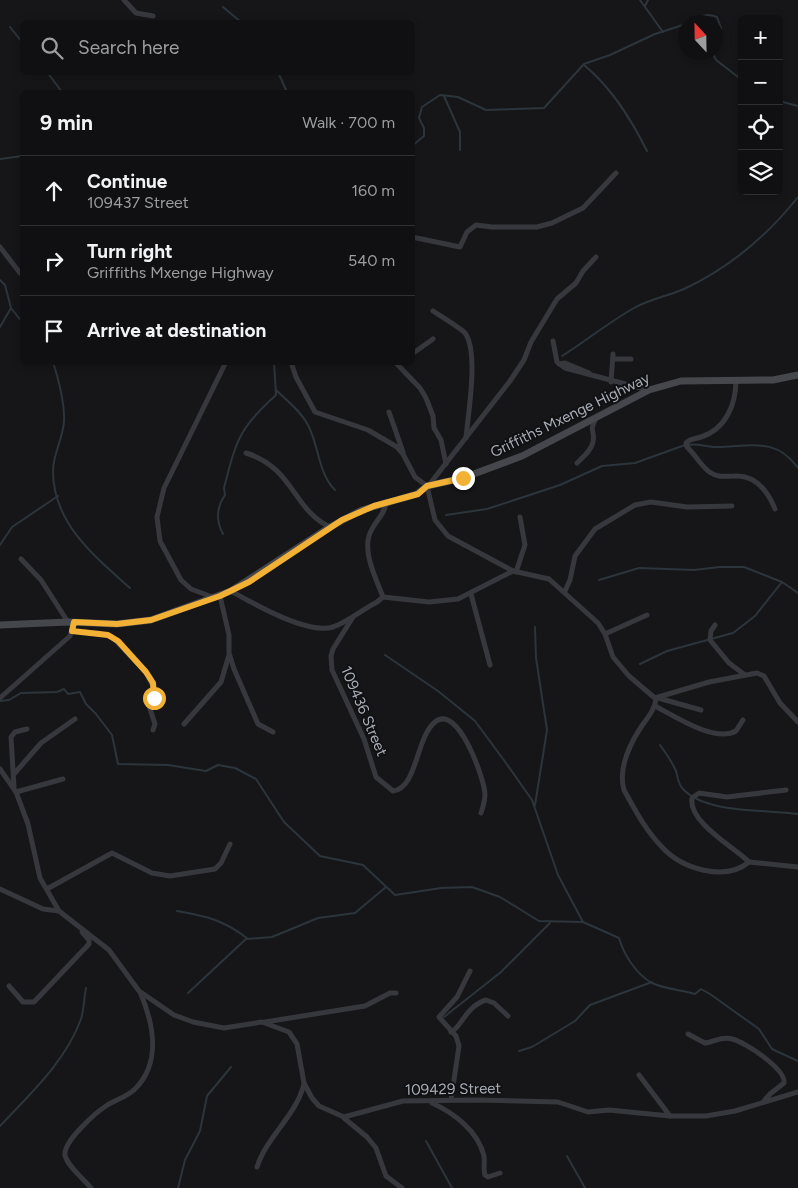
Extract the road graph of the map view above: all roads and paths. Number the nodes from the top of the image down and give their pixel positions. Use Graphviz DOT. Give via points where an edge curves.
graph roads {
  1 [pos="124,0"];
  2 [pos="153,16"];
  3 [pos="616,173"];
  4 [pos="415,238"];
  5 [pos="0,246"];
  6 [pos="596,257"];
  7 [pos="20,273"];
  8 [pos="433,311"];
  9 [pos="433,339"];
  10 [pos="553,341"];
  11 [pos="415,352"];
  12 [pos="562,356"];
  13 [pos="631,359"];
  14 [pos="558,362"];
  15 [pos="225,365"];
  16 [pos="292,365"];
  17 [pos="400,365"];
  18 [pos="798,375"];
  19 [pos="736,380"];
  20 [pos="610,381"];
  21 [pos="649,390"];
  22 [pos="388,412"];
  23 [pos="598,415"];
  24 [pos="466,438"];
  25 [pos="246,453"];
  26 [pos="403,454"];
  27 [pos="577,463"];
  28 [pos="446,464"];
  29 [pos="427,486"];
  30 [pos="386,502"];
  31 [pos="732,506"];
  32 [pos="775,509"];
  33 [pos="520,517"];
  34 [pos="330,527"];
  35 [pos="21,558"];
  36 [pos="514,571"];
  37 [pos="231,591"];
  38 [pos="565,591"];
  39 [pos="471,594"];
  40 [pos="217,597"];
  41 [pos="383,597"];
  42 [pos="355,615"];
  43 [pos="647,615"];
  44 [pos="71,622"];
  45 [pos="716,624"];
  46 [pos="0,625"];
  47 [pos="72,631"];
  48 [pos="605,634"];
  49 [pos="229,653"];
  50 [pos="490,665"];
  51 [pos="746,675"];
  52 [pos="0,698"];
  53 [pos="657,698"];
  54 [pos="655,706"];
  55 [pos="701,710"];
  56 [pos="75,719"];
  57 [pos="743,720"];
  58 [pos="798,722"];
  59 [pos="184,724"];
  60 [pos="27,729"];
  61 [pos="153,730"];
  62 [pos="273,732"];
  63 [pos="0,769"];
  64 [pos="14,774"];
  65 [pos="63,779"];
  66 [pos="15,790"];
  67 [pos="786,790"];
  68 [pos="481,813"];
  69 [pos="230,844"];
  70 [pos="749,862"];
  71 [pos="798,867"];
  72 [pos="0,889"];
  73 [pos="47,889"];
  74 [pos="58,911"];
  75 [pos="73,922"];
  76 [pos="470,971"];
  77 [pos="9,986"];
  78 [pos="139,991"];
  79 [pos="396,993"];
  80 [pos="508,1016"];
  81 [pos="262,1022"];
  82 [pos="451,1032"];
  83 [pos="688,1034"];
  84 [pos="639,1075"];
  85 [pos="304,1083"];
  86 [pos="798,1092"];
  87 [pos="451,1100"];
  88 [pos="430,1102"];
  89 [pos="764,1102"];
  90 [pos="670,1116"];
  91 [pos="344,1118"];
  92 [pos="257,1167"];
  93 [pos="500,1173"];
  94 [pos="91,1188"];
  95 [pos="402,1188"];
  1 -- 2 [label="street" via="136,14"];
  3 -- 4 [label="street" via="584,208 552,223 537,227 476,225 458,248 445,242"];
  5 -- 7 [label="street"];
  6 -- 24 [label="street" via="576,283 557,299 531,342 522,364"];
  8 -- 24 [label="street" via="464,332 472,356"];
  9 -- 11 [label="street"];
  10 -- 14 [label="street"];
  12 -- 14 [label="street"];
  13 -- 20 [label="street" via="613,356"];
  14 -- 20 [label="street" via="565,368"];
  15 -- 40 [label="street" via="164,488 157,517 160,542 181,580 191,589"];
  16 -- 26 [label="street" via="318,415 368,430"];
  17 -- 28 [label="street" via="426,398"];
  18 -- 19 [label="street, Griffiths Mxenge Highway" via="773,380"];
  19 -- 21 [label="street, Griffiths Mxenge Highway" via="681,381"];
  19 -- 32 [label="street" via="731,411 711,431 686,442 687,447 713,474 737,476 758,484"];
  20 -- 21 [label="street"];
  21 -- 23 [label="street, Griffiths Mxenge Highway"];
  22 -- 26 [label="street"];
  23 -- 27 [label="street" via="591,428 593,442"];
  23 -- 29 [label="street, Griffiths Mxenge Highway" via="522,456 463,478"];
  24 -- 28 [label="street"];
  25 -- 34 [label="street" via="262,458 277,469 314,517"];
  26 -- 29 [label="street" via="415,477"];
  28 -- 29 [label="street"];
  29 -- 30 [label="street, Griffiths Mxenge Highway" via="418,494"];
  29 -- 36 [label="street" via="435,520 448,536"];
  30 -- 34 [label="street, Griffiths Mxenge Highway"];
  30 -- 41 [label="street" via="384,513 372,529 368,542 371,563"];
  31 -- 38 [label="street" via="688,507 651,502 635,505 595,529 575,556"];
  33 -- 36 [label="street" via="526,545"];
  34 -- 37 [label="street, Griffiths Mxenge Highway"];
  35 -- 44 [label="street"];
  36 -- 38 [label="street" via="549,579"];
  36 -- 39 [label="street"];
  37 -- 40 [label="street, Griffiths Mxenge Highway"];
  37 -- 42 [label="street" via="308,626 332,628"];
  38 -- 48 [label="street"];
  39 -- 41 [label="street" via="429,602"];
  39 -- 50 [label="street"];
  40 -- 44 [label="street, Griffiths Mxenge Highway" via="151,620 117,624"];
  40 -- 49 [label="street" via="229,635"];
  41 -- 42 [label="street"];
  42 -- 68 [label="street, 109436 Street" via="337,641 331,662 336,682 364,739 376,777 392,791 402,788 432,725 441,718 450,719 467,742 480,776 485,796"];
  43 -- 48 [label="street"];
  44 -- 46 [label="street, Griffiths Mxenge Highway"];
  44 -- 47 [label="street"];
  45 -- 51 [label="street" via="710,640 729,663"];
  47 -- 52 [label="street"];
  47 -- 61 [label="street" via="112,637 146,672 154,689 150,709 156,724"];
  48 -- 53 [label="street" via="613,657 620,666"];
  49 -- 59 [label="street" via="221,682"];
  49 -- 62 [label="street" via="258,724"];
  51 -- 53 [label="street"];
  51 -- 58 [label="street" via="757,673 764,676 780,703"];
  53 -- 54 [label="street"];
  53 -- 55 [label="street"];
  54 -- 57 [label="street" via="721,735 736,731"];
  54 -- 70 [label="street" via="628,752 622,775 625,792 648,830 672,856 704,871 714,872 741,869"];
  56 -- 64 [label="street" via="41,743"];
  60 -- 64 [label="street" via="15,732 11,737"];
  63 -- 66 [label="street"];
  64 -- 66 [label="street"];
  65 -- 66 [label="street"];
  66 -- 73 [label="street" via="28,824 38,871"];
  67 -- 70 [label="street" via="727,797 699,793 692,798 692,806 701,821"];
  69 -- 73 [label="street" via="215,869 170,876 152,873 112,852"];
  70 -- 71 [label="street"];
  72 -- 74 [label="street" via="43,908"];
  73 -- 74 [label="street"];
  74 -- 75 [label="street"];
  75 -- 77 [label="street" via="88,938 89,944 34,1002 24,1002"];
  75 -- 78 [label="street" via="117,958"];
  76 -- 82 [label="street" via="457,997 439,1017"];
  78 -- 81 [label="street" via="174,1015 193,1022 224,1028"];
  78 -- 94 [label="street" via="153,1030 146,1073 134,1090 98,1112 74,1136 66,1150 66,1158"];
  79 -- 81 [label="street" via="365,1006"];
  80 -- 82 [label="street" via="486,1000 471,1008 456,1030"];
  81 -- 85 [label="street" via="281,1028 292,1036 299,1051"];
  82 -- 87 [label="street" via="459,1046"];
  83 -- 89 [label="street" via="705,1043 733,1039 770,1061 783,1074 784,1083"];
  84 -- 90 [label="street"];
  85 -- 91 [label="street" via="319,1106"];
  85 -- 92 [label="street" via="300,1098 264,1149"];
  86 -- 89 [label="street, 109429 Street"];
  87 -- 88 [label="street, 109429 Street"];
  87 -- 90 [label="street, 109429 Street" via="558,1102 588,1112 609,1110"];
  88 -- 91 [label="street, 109429 Street" via="395,1102"];
  88 -- 93 [label="street" via="451,1112 477,1140 485,1176"];
  89 -- 90 [label="street, 109429 Street" via="722,1114"];
  91 -- 95 [label="street" via="372,1144 386,1176"];
}
